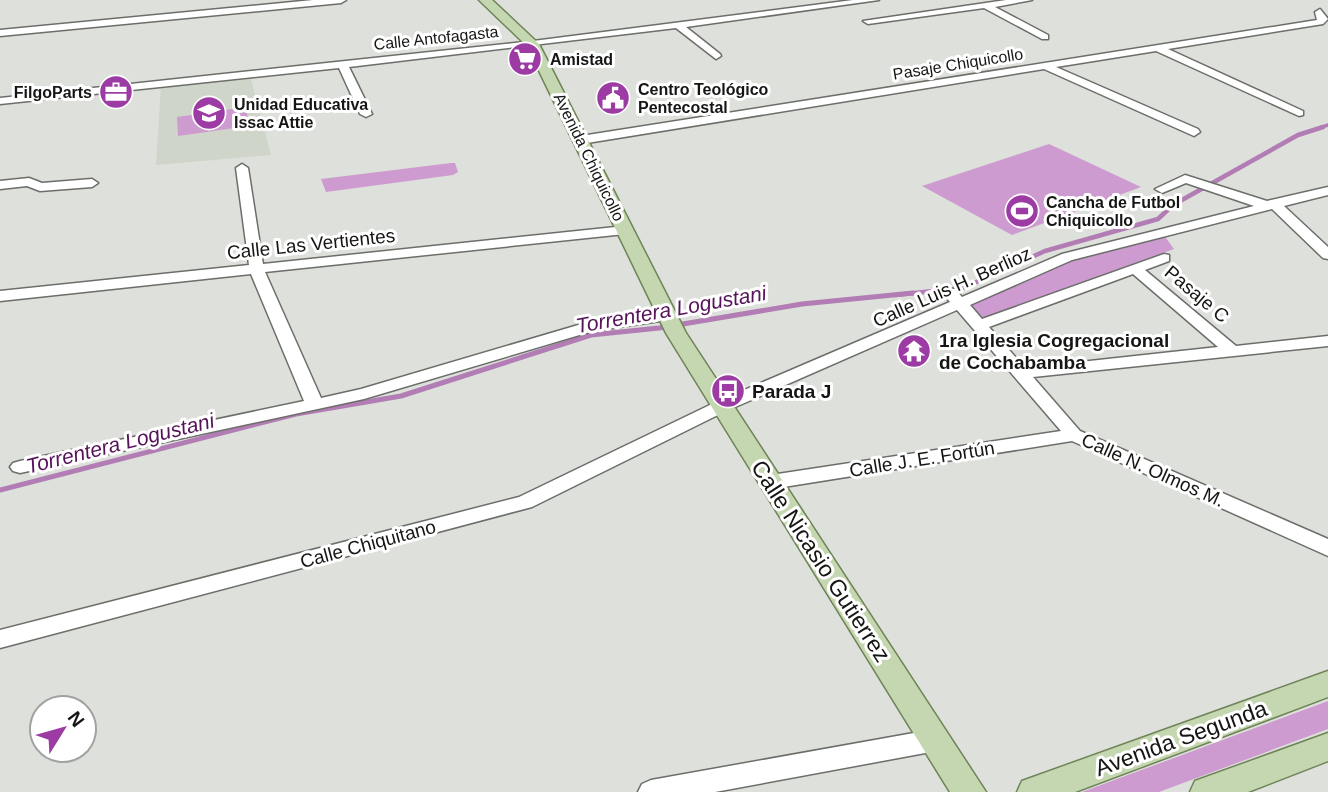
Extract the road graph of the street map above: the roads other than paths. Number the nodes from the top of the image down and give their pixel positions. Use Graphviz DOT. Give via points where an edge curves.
graph roads {
  1 [pos="341,0"];
  2 [pos="485,0"];
  3 [pos="874,0"];
  4 [pos="975,0"];
  5 [pos="1027,0"];
  6 [pos="985,5"];
  7 [pos="1325,11"];
  8 [pos="868,21"];
  9 [pos="678,25"];
  10 [pos="0,33"];
  11 [pos="1045,37"];
  12 [pos="533,44"];
  13 [pos="1155,47"];
  14 [pos="716,56"];
  15 [pos="342,63"];
  16 [pos="1045,66"];
  17 [pos="0,101"];
  18 [pos="1299,113"];
  19 [pos="366,114"];
  20 [pos="1194,132"];
  21 [pos="581,140"];
  22 [pos="242,168"];
  23 [pos="92,183"];
  24 [pos="0,185"];
  25 [pos="1162,189"];
  26 [pos="1328,191"];
  27 [pos="1269,204"];
  28 [pos="625,230"];
  29 [pos="1326,250"];
  30 [pos="1164,258"];
  31 [pos="1134,268"];
  32 [pos="257,270"];
  33 [pos="0,296"];
  34 [pos="956,298"];
  35 [pos="670,322"];
  36 [pos="980,326"];
  37 [pos="1328,341"];
  38 [pos="1232,351"];
  39 [pos="1021,373"];
  40 [pos="314,403"];
  41 [pos="720,407"];
  42 [pos="1074,435"];
  43 [pos="20,467"];
  44 [pos="771,482"];
  45 [pos="1328,548"];
  46 [pos="0,639"];
  47 [pos="1328,684"];
  48 [pos="936,740"];
  49 [pos="1328,747"];
  50 [pos="651,792"];
  51 [pos="969,792"];
  52 [pos="1034,792"];
  53 [pos="1207,792"];
  1 -- 10 [label="street"];
  2 -- 12 [label="main road, Avenida Chiquicollo"];
  3 -- 9 [label="street, Calle Antofagasta"];
  4 -- 6 [label="street"];
  5 -- 6 [label="street"];
  6 -- 8 [label="street"];
  6 -- 11 [label="street"];
  7 -- 13 [label="street, Pasaje Chiquicollo" via="1320,22"];
  9 -- 12 [label="street, Calle Antofagasta"];
  9 -- 14 [label="street"];
  12 -- 15 [label="street, Calle Antofagasta"];
  12 -- 21 [label="main road, Avenida Chiquicollo"];
  13 -- 16 [label="street, Pasaje Chiquicollo"];
  13 -- 18 [label="street"];
  15 -- 17 [label="street, Calle Antofagasta"];
  15 -- 19 [label="street"];
  16 -- 20 [label="street"];
  16 -- 21 [label="street, Pasaje Chiquicollo"];
  21 -- 28 [label="main road, Avenida Chiquicollo"];
  22 -- 32 [label="street"];
  23 -- 24 [label="street"];
  25 -- 27 [label="street" via="1185,179"];
  26 -- 27 [label="street, Calle Luis H. Berlioz"];
  27 -- 29 [label="street"];
  27 -- 34 [label="street, Calle Luis H. Berlioz" via="1068,257"];
  28 -- 32 [label="street, Calle Las Vertientes"];
  28 -- 35 [label="main road, Avenida Chiquicollo"];
  30 -- 31 [label="street"];
  31 -- 36 [label="street"];
  31 -- 38 [label="street, Pasaje C"];
  32 -- 33 [label="street, Calle Las Vertientes"];
  32 -- 40 [label="street"];
  34 -- 36 [label="street, Calle N. Olmos M."];
  34 -- 41 [label="street, Calle Luis H. Berlioz"];
  35 -- 40 [label="street" via="591,326 400,385"];
  35 -- 41 [label="main road, Calle Nicasio Gutierrez"];
  36 -- 39 [label="street, Calle N. Olmos M."];
  37 -- 38 [label="street"];
  38 -- 39 [label="street"];
  39 -- 42 [label="street, Calle N. Olmos M."];
  40 -- 43 [label="street"];
  41 -- 44 [label="main road, Calle Nicasio Gutierrez"];
  41 -- 46 [label="street, Calle Chiquitano" via="525,502"];
  42 -- 44 [label="street, Calle J. E. Fortún"];
  42 -- 45 [label="street, Calle N. Olmos M."];
  44 -- 48 [label="main road, Calle Nicasio Gutierrez"];
  47 -- 52 [label="main road, Avenida Segunda"];
  48 -- 50 [label="street"];
  48 -- 51 [label="main road, Calle Nicasio Gutierrez"];
  49 -- 53 [label="main road"];
}
